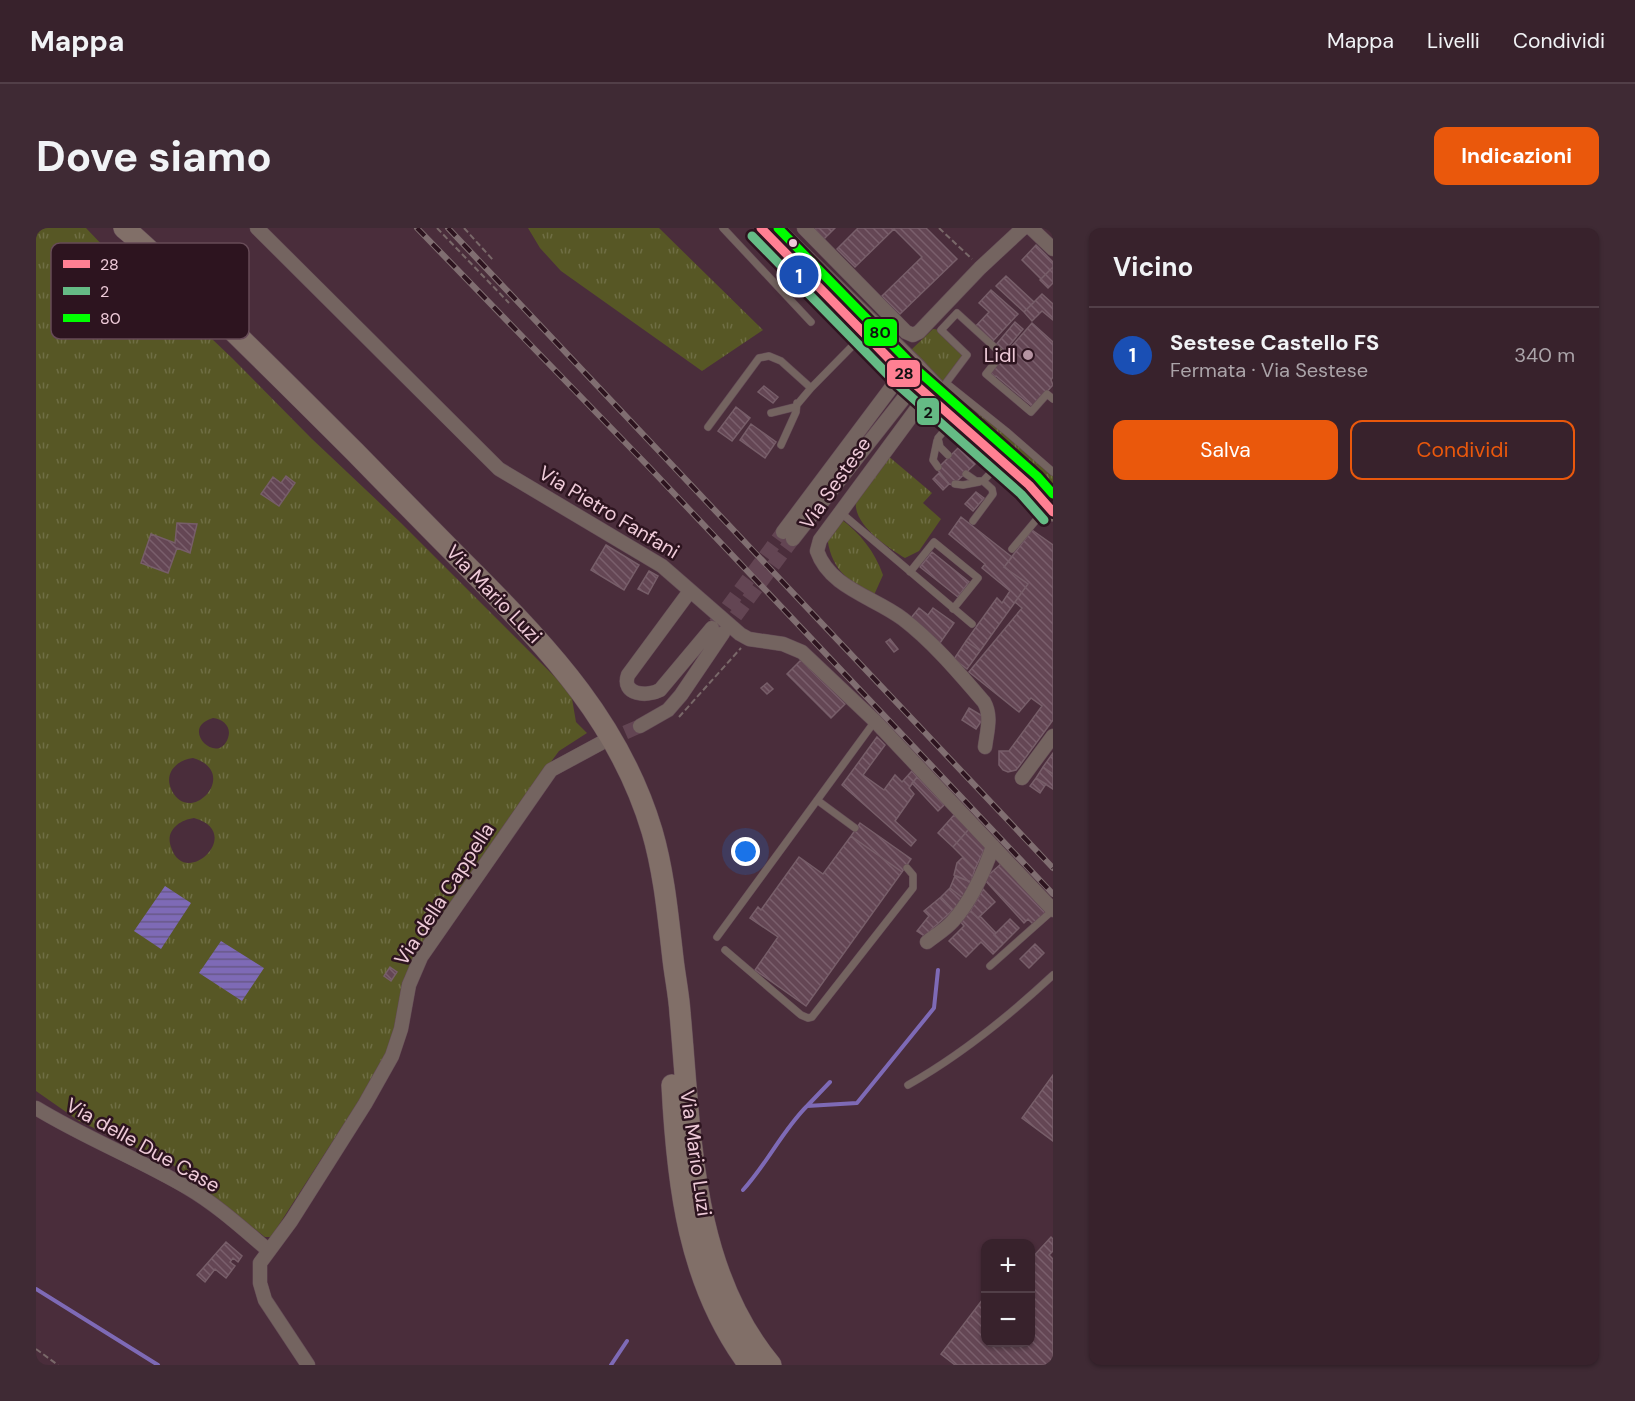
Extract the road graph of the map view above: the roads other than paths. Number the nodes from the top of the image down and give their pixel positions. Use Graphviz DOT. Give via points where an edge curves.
graph roads {
  1 [pos="108,228"];
  2 [pos="124,228"];
  3 [pos="257,228"];
  4 [pos="723,228"];
  5 [pos="761,228"];
  6 [pos="774,228"];
  7 [pos="804,228"];
  8 [pos="1023,228"];
  9 [pos="1031,228"];
  10 [pos="1051,228"];
  11 [pos="126,243"];
  12 [pos="142,243"];
  13 [pos="1052,247"];
  14 [pos="811,322"];
  15 [pos="872,330"];
  16 [pos="243,339"];
  17 [pos="909,378"];
  18 [pos="812,388"];
  19 [pos="1053,399"];
  20 [pos="797,404"];
  21 [pos="771,413"];
  22 [pos="957,413"];
  23 [pos="708,427"];
  24 [pos="938,438"];
  25 [pos="781,445"];
  26 [pos="948,455"];
  27 [pos="1003,460"];
  28 [pos="938,467"];
  29 [pos="1053,472"];
  30 [pos="966,474"];
  31 [pos="981,481"];
  32 [pos="955,484"];
  33 [pos="1050,509"];
  34 [pos="840,512"];
  35 [pos="973,521"];
  36 [pos="788,536"];
  37 [pos="1012,549"];
  38 [pos="910,572"];
  39 [pos="690,591"];
  40 [pos="953,609"];
  41 [pos="972,624"];
  42 [pos="875,721"];
  43 [pos="640,726"];
  44 [pos="1053,736"];
  45 [pos="601,743"];
  46 [pos="985,747"];
  47 [pos="1022,778"];
  48 [pos="817,800"];
  49 [pos="855,828"];
  50 [pos="993,846"];
  51 [pos="907,868"];
  52 [pos="1053,910"];
  53 [pos="717,937"];
  54 [pos="927,942"];
  55 [pos="724,950"];
  56 [pos="673,961"];
  57 [pos="990,966"];
  58 [pos="1053,975"];
  59 [pos="908,1085"];
  60 [pos="36,1108"];
  61 [pos="268,1250"];
  62 [pos="308,1365"];
  63 [pos="749,1365"];
  64 [pos="771,1365"];
  1 -- 11 [label="main road, Via Mario Luzi"];
  2 -- 12 [label="main road, Via Mario Luzi"];
  3 -- 39 [label="street, Via Pietro Fanfani" via="499,470 662,566"];
  4 -- 14 [label="lane"];
  5 -- 15 [label="lane"];
  6 -- 15 [label="main road"];
  7 -- 8 [label="street" via="913,335"];
  9 -- 13 [label="street"];
  10 -- 13 [label="street"];
  15 -- 17 [label="main road"];
  15 -- 18 [label="lane"];
  15 -- 22 [label="main road"];
  16 -- 56 [label="main road, Via Mario Luzi" via="509,609 579,688 628,767 646,811 664,885"];
  17 -- 22 [label="main road"];
  17 -- 22 [label="street"];
  17 -- 34 [label="street, Via Sestese"];
  17 -- 36 [label="street"];
  18 -- 20 [label="lane"];
  18 -- 23 [label="lane" via="782,361 769,356 759,358"];
  19 -- 29 [label="lane" via="1047,394 1031,412 986,374 1002,354 957,313 941,330 967,354 946,383"];
  20 -- 21 [label="lane" via="792,409"];
  20 -- 25 [label="lane"];
  22 -- 24 [label="lane"];
  22 -- 27 [label="main road"];
  24 -- 26 [label="lane"];
  24 -- 28 [label="lane" via="933,460"];
  27 -- 31 [label="lane"];
  27 -- 33 [label="main road"];
  30 -- 31 [label="lane"];
  31 -- 32 [label="lane"];
  31 -- 35 [label="lane" via="993,494"];
  33 -- 37 [label="lane"];
  34 -- 38 [label="lane"];
  34 -- 46 [label="street, Via Sestese" via="818,545 819,557 841,582 902,618 979,695 988,709"];
  38 -- 40 [label="lane"];
  38 -- 40 [label="lane" via="933,542 978,578"];
  39 -- 42 [label="street, Via Pietro Fanfani" via="749,639 783,644 802,652"];
  39 -- 43 [label="street" via="628,675 627,686 648,695 660,690 718,631 681,695 668,710"];
  40 -- 41 [label="lane"];
  42 -- 48 [label="lane"];
  42 -- 50 [label="street"];
  44 -- 47 [label="street"];
  45 -- 61 [label="street, Via della Cappella" via="551,770 421,957 408,985 392,1056 291,1221"];
  48 -- 49 [label="lane"];
  48 -- 53 [label="lane"];
  50 -- 52 [label="street"];
  50 -- 54 [label="street" via="970,897 953,922"];
  51 -- 55 [label="lane" via="913,875 913,888 812,1017 801,1015"];
  52 -- 57 [label="lane"];
  56 -- 63 [label="main road, Via Mario Luzi" via="673,1094 686,1221 693,1253 716,1311"];
  56 -- 64 [label="main road, Via Mario Luzi" via="693,1161 703,1219 730,1298"];
  58 -- 59 [label="lane" via="1000,1021"];
  60 -- 61 [label="street, Via delle Due Case" via="190,1189"];
  61 -- 62 [label="street" via="259,1268 261,1290"];
}
